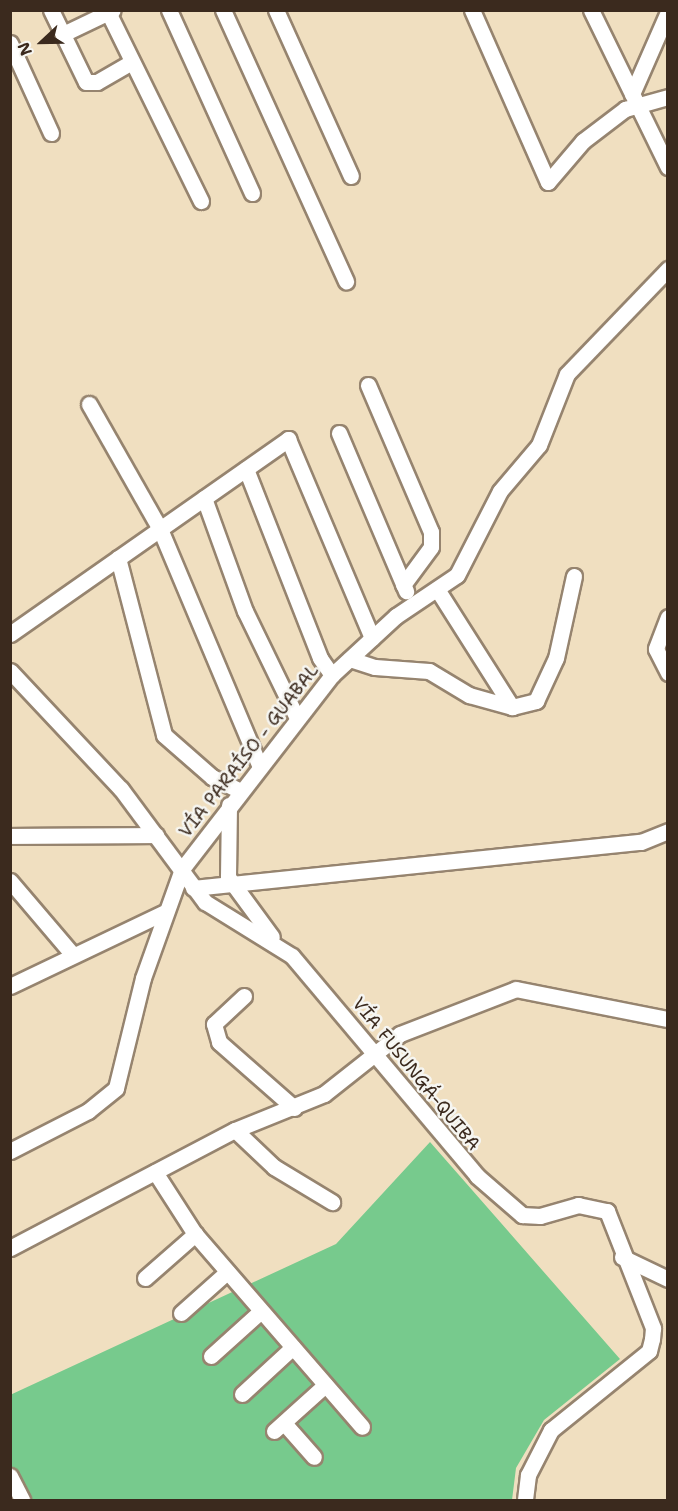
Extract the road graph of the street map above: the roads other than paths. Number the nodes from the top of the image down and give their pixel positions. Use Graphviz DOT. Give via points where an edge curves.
graph roads {
  1 [pos="51,10"];
  2 [pos="169,10"];
  3 [pos="224,10"];
  4 [pos="276,10"];
  5 [pos="591,10"];
  6 [pos="109,11"];
  7 [pos="472,11"];
  8 [pos="665,16"];
  9 [pos="63,34"];
  10 [pos="10,43"];
  11 [pos="131,62"];
  12 [pos="668,97"];
  13 [pos="634,99"];
  14 [pos="51,133"];
  15 [pos="668,167"];
  16 [pos="351,176"];
  17 [pos="252,193"];
  18 [pos="201,201"];
  19 [pos="668,269"];
  20 [pos="346,281"];
  21 [pos="368,385"];
  22 [pos="89,404"];
  23 [pos="339,433"];
  24 [pos="246,469"];
  25 [pos="204,498"];
  26 [pos="160,529"];
  27 [pos="118,558"];
  28 [pos="573,576"];
  29 [pos="403,585"];
  30 [pos="437,589"];
  31 [pos="412,605"];
  32 [pos="668,617"];
  33 [pos="10,634"];
  34 [pos="372,638"];
  35 [pos="350,659"];
  36 [pos="10,671"];
  37 [pos="668,673"];
  38 [pos="332,675"];
  39 [pos="512,707"];
  40 [pos="297,718"];
  41 [pos="259,765"];
  42 [pos="239,790"];
  43 [pos="229,805"];
  44 [pos="668,831"];
  45 [pos="156,835"];
  46 [pos="10,836"];
  47 [pos="182,869"];
  48 [pos="10,881"];
  49 [pos="232,886"];
  50 [pos="193,888"];
  51 [pos="163,913"];
  52 [pos="280,946"];
  53 [pos="73,955"];
  54 [pos="10,986"];
  55 [pos="244,996"];
  56 [pos="668,1019"];
  57 [pos="375,1053"];
  58 [pos="294,1108"];
  59 [pos="235,1130"];
  60 [pos="10,1151"];
  61 [pos="155,1173"];
  62 [pos="332,1202"];
  63 [pos="195,1234"];
  64 [pos="10,1248"];
  65 [pos="622,1257"];
  66 [pos="227,1272"];
  67 [pos="145,1278"];
  68 [pos="668,1279"];
  69 [pos="261,1311"];
  70 [pos="181,1313"];
  71 [pos="293,1347"];
  72 [pos="211,1356"];
  73 [pos="326,1385"];
  74 [pos="242,1394"];
  75 [pos="362,1427"];
  76 [pos="314,1457"];
  77 [pos="10,1476"];
  78 [pos="22,1500"];
  79 [pos="525,1500"];
  1 -- 9 [label="street"];
  2 -- 17 [label="street"];
  3 -- 20 [label="street"];
  4 -- 16 [label="street"];
  5 -- 13 [label="street"];
  6 -- 9 [label="street"];
  6 -- 11 [label="street"];
  7 -- 13 [label="street" via="548,182 583,141"];
  8 -- 13 [label="street"];
  9 -- 11 [label="street" via="90,84"];
  10 -- 14 [label="street"];
  11 -- 18 [label="street"];
  12 -- 13 [label="street"];
  13 -- 15 [label="street"];
  19 -- 30 [label="street, VÍA PARAÍSO - GUABAL" via="567,374 539,445 500,491 463,567"];
  21 -- 29 [label="street" via="431,532 431,547"];
  22 -- 26 [label="street"];
  23 -- 29 [label="street"];
  24 -- 25 [label="street"];
  24 -- 34 [label="street" via="288,439"];
  24 -- 38 [label="street" via="320,658"];
  25 -- 26 [label="street"];
  25 -- 40 [label="street" via="245,611"];
  26 -- 27 [label="street"];
  26 -- 41 [label="street"];
  27 -- 33 [label="street"];
  27 -- 42 [label="street" via="164,735 212,777"];
  28 -- 39 [label="street" via="556,658 536,701"];
  29 -- 31 [label="street"];
  30 -- 31 [label="street, VÍA PARAÍSO - GUABAL"];
  30 -- 39 [label="street"];
  31 -- 34 [label="street, VÍA PARAÍSO - GUABAL"];
  32 -- 37 [label="street" via="656,649"];
  34 -- 35 [label="street, VÍA PARAÍSO - GUABAL"];
  35 -- 38 [label="street, VÍA PARAÍSO - GUABAL"];
  35 -- 39 [label="street" via="375,667 429,671 469,695"];
  36 -- 45 [label="street, VÍA PARAÍSO - GUABAL" via="121,789"];
  38 -- 40 [label="street, VÍA PARAÍSO - GUABAL"];
  40 -- 41 [label="street, VÍA PARAÍSO - GUABAL"];
  41 -- 42 [label="street, VÍA PARAÍSO - GUABAL"];
  42 -- 43 [label="street, VÍA PARAÍSO - GUABAL"];
  43 -- 47 [label="street, VÍA PARAÍSO - GUABAL"];
  43 -- 49 [label="street" via="225,863"];
  44 -- 49 [label="street" via="641,842"];
  45 -- 46 [label="street"];
  45 -- 47 [label="street, VÍA PARAÍSO - GUABAL"];
  47 -- 50 [label="street"];
  47 -- 51 [label="street"];
  48 -- 53 [label="street"];
  49 -- 50 [label="street"];
  49 -- 52 [label="street, VÍA FUSUNGÁ-QUIBA"];
  50 -- 52 [label="street" via="205,902"];
  51 -- 53 [label="street"];
  51 -- 60 [label="street" via="116,1088 88,1111"];
  52 -- 57 [label="street, VÍA FUSUNGÁ-QUIBA"];
  53 -- 54 [label="street"];
  55 -- 58 [label="street" via="214,1024 219,1042"];
  56 -- 57 [label="street" via="516,989 400,1034"];
  57 -- 58 [label="street" via="324,1094"];
  57 -- 65 [label="street, VÍA FUSUNGÁ-QUIBA" via="442,1141 510,1206 522,1215 540,1216 578,1205 607,1211"];
  58 -- 59 [label="street"];
  59 -- 61 [label="street"];
  59 -- 62 [label="street" via="274,1167"];
  61 -- 63 [label="street"];
  61 -- 64 [label="street"];
  63 -- 66 [label="street"];
  63 -- 67 [label="street"];
  65 -- 68 [label="street"];
  65 -- 79 [label="street, VÍA FUSUNGÁ-QUIBA" via="653,1328 649,1351 551,1430 528,1475"];
  66 -- 69 [label="street"];
  66 -- 70 [label="street"];
  69 -- 71 [label="street"];
  69 -- 72 [label="street"];
  71 -- 73 [label="street"];
  71 -- 74 [label="street"];
  73 -- 75 [label="street"];
  73 -- 76 [label="street" via="279,1427"];
  77 -- 78 [label="street"];
}
